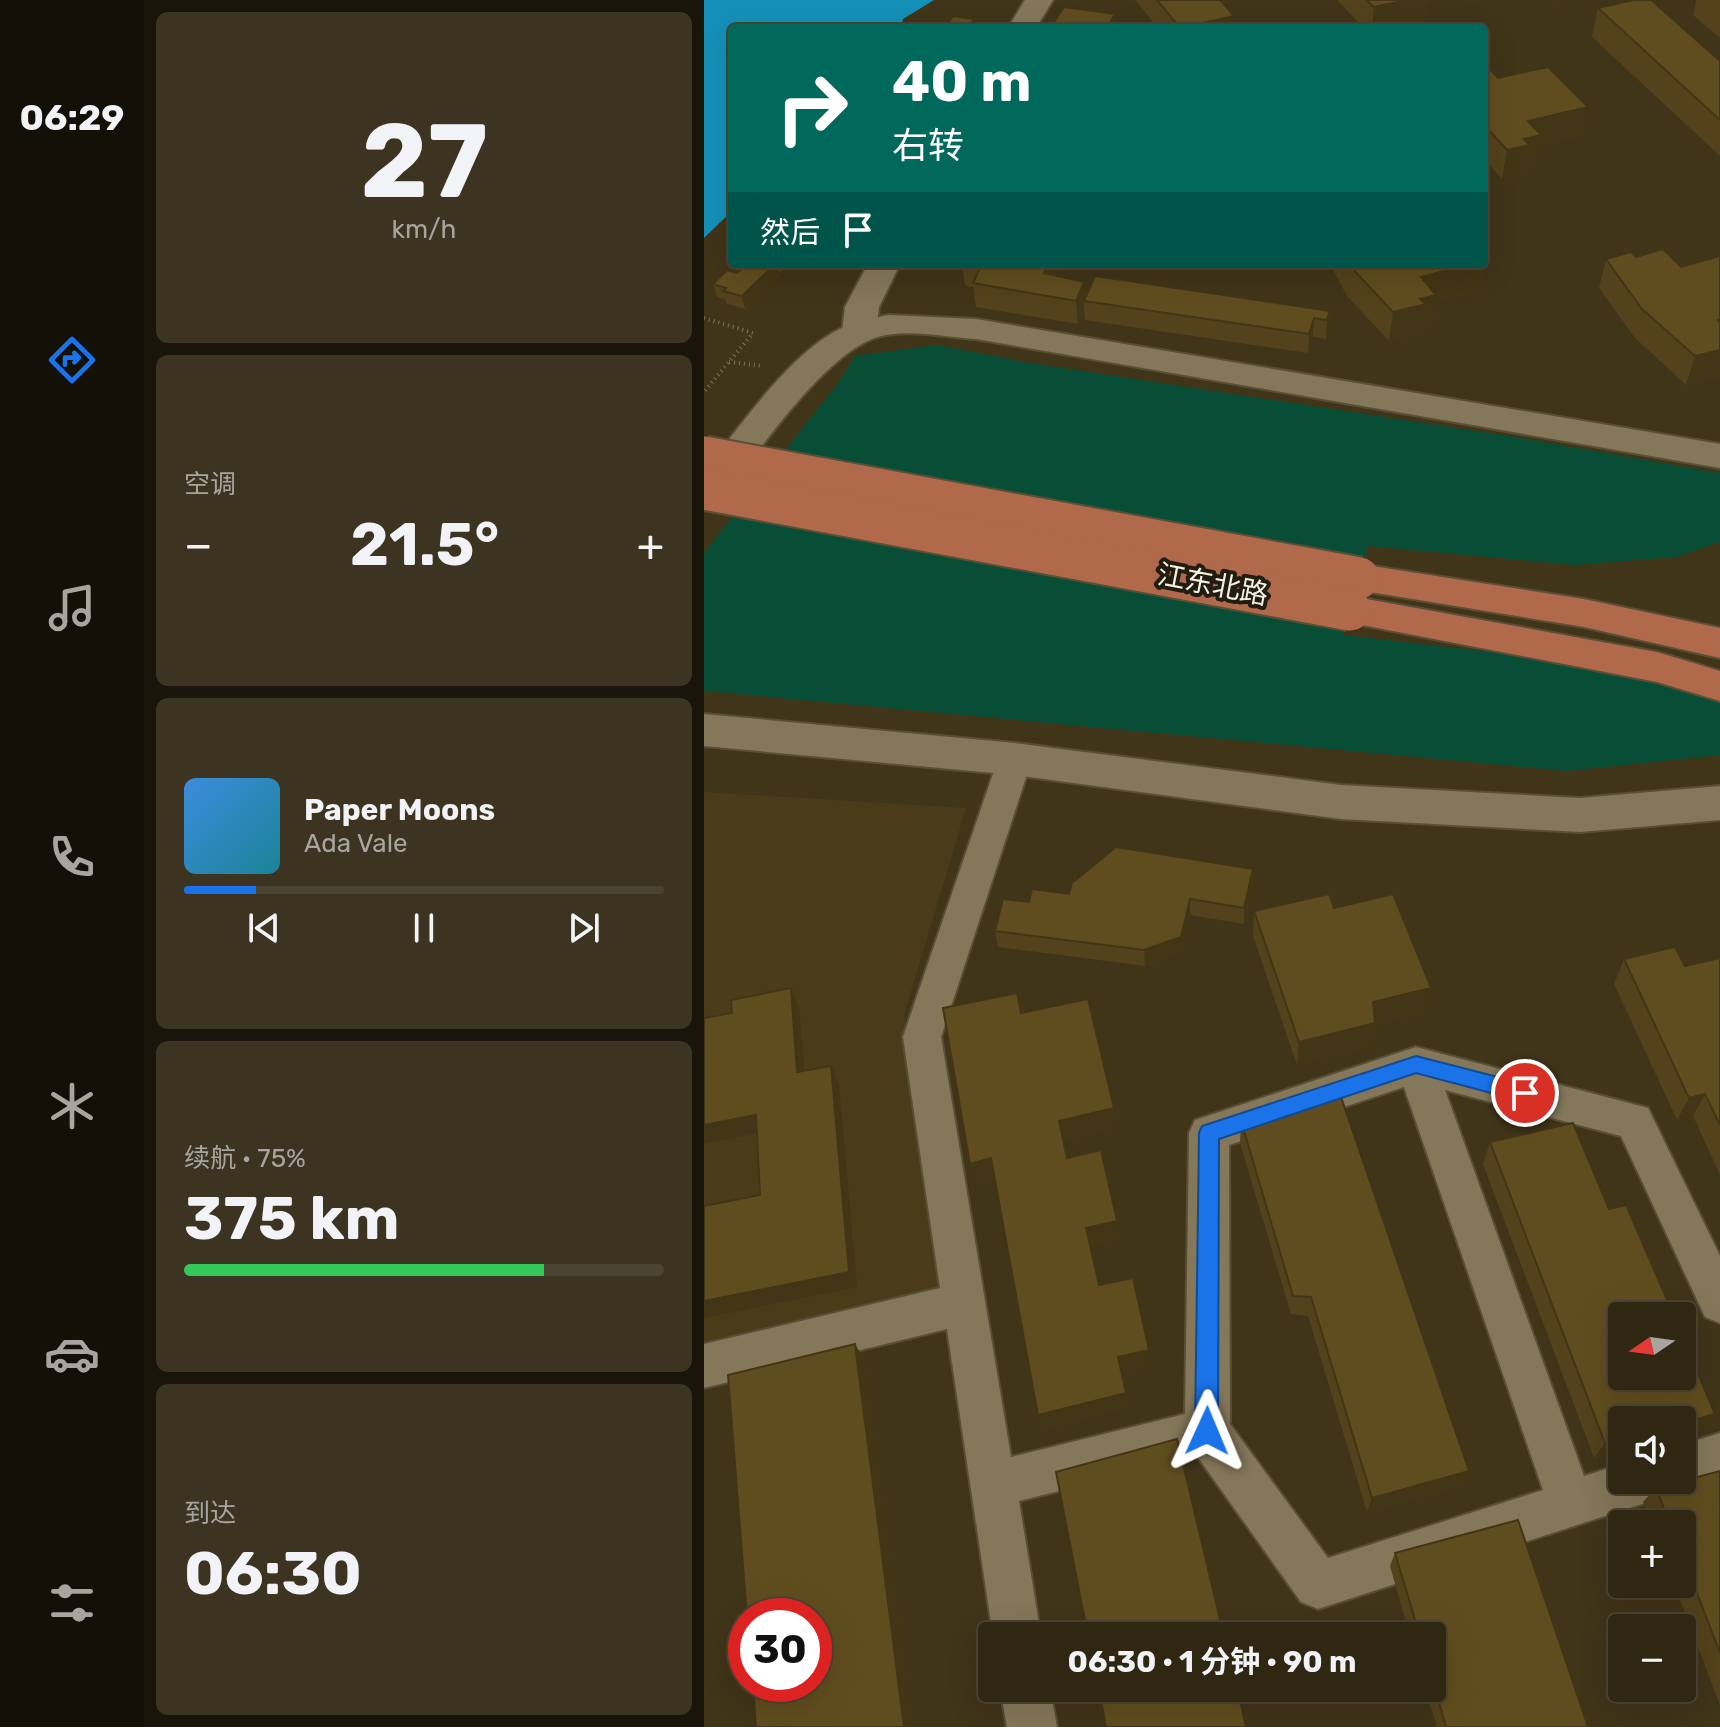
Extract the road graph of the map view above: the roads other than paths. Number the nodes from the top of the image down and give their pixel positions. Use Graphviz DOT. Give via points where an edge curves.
graph roads {
  1 [pos="1039,0"];
  2 [pos="1024,24"];
  3 [pos="882,268"];
  4 [pos="859,332"];
  5 [pos="1720,456"];
  6 [pos="704,457"];
  7 [pos="704,489"];
  8 [pos="704,495"];
  9 [pos="1355,594"];
  10 [pos="1720,643"];
  11 [pos="1720,686"];
  12 [pos="704,730"];
  13 [pos="1015,759"];
  14 [pos="1720,803"];
  15 [pos="1416,1065"];
  16 [pos="1720,1302"];
  17 [pos="964,1304"];
  18 [pos="704,1366"];
  19 [pos="1207,1431"];
  20 [pos="1720,1456"];
  21 [pos="1696,1464"];
  22 [pos="993,1484"];
  23 [pos="1608,1492"];
  24 [pos="1571,1504"];
  25 [pos="1015,1622"];
  26 [pos="1028,1702"];
  27 [pos="1032,1727"];
  1 -- 2 [label="main road"];
  3 -- 4 [label="main road" via="862,307"];
  4 -- 5 [label="main road" via="913,323 976,329"];
  4 -- 8 [label="main road" via="807,371"];
  6 -- 9 [label="main road, 江东北路, bridge"];
  7 -- 9 [label="main road, 江东北路, bridge"];
  9 -- 10 [label="main road, 江东北路" via="1584,613"];
  9 -- 11 [label="main road, 江东北路"];
  12 -- 13 [label="main road"];
  13 -- 14 [label="main road" via="1341,802 1580,815"];
  13 -- 17 [label="street" via="922,1037"];
  15 -- 16 [label="street" via="1634,1121"];
  15 -- 19 [label="street" via="1209,1133"];
  15 -- 24 [label="street"];
  17 -- 18 [label="street"];
  17 -- 22 [label="street"];
  19 -- 22 [label="street"];
  19 -- 24 [label="street" via="1318,1585"];
  20 -- 21 [label="street"];
  22 -- 25 [label="street"];
  23 -- 24 [label="street"];
  26 -- 27 [label="street"];
}
